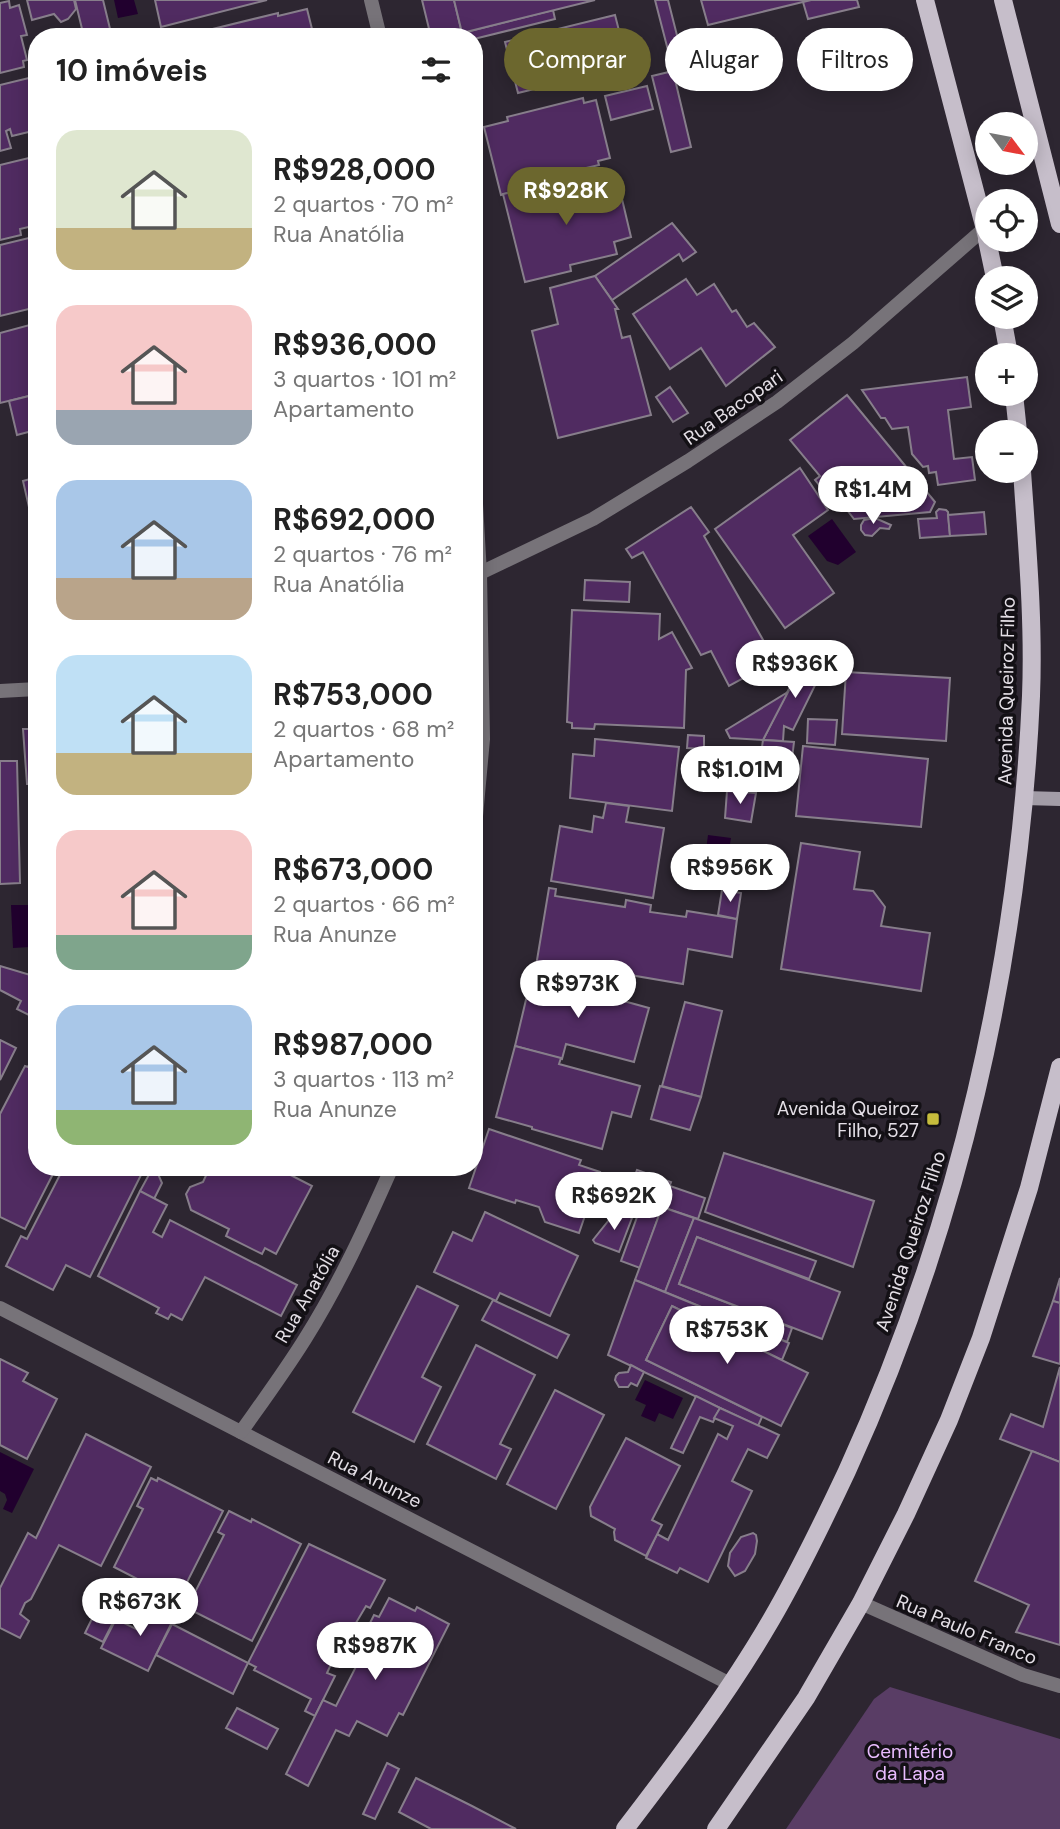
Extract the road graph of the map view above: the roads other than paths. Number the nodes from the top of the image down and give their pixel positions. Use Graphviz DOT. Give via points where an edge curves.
graph roads {
  1 [pos="371,0"];
  2 [pos="925,0"];
  3 [pos="1003,0"];
  4 [pos="378,28"];
  5 [pos="975,190"];
  6 [pos="1060,224"];
  7 [pos="975,245"];
  8 [pos="1023,483"];
  9 [pos="483,572"];
  10 [pos="28,689"];
  11 [pos="0,691"];
  12 [pos="1024,798"];
  13 [pos="1060,799"];
  14 [pos="1060,1067"];
  15 [pos="389,1176"];
  16 [pos="0,1308"];
  17 [pos="242,1433"];
  18 [pos="860,1604"];
  19 [pos="732,1685"];
  20 [pos="1060,1686"];
  21 [pos="625,1829"];
  22 [pos="716,1829"];
  1 -- 4 [label="street"];
  2 -- 5 [label="main road"];
  3 -- 6 [label="main road"];
  7 -- 9 [label="street, Rua Bacopari" via="776,402 688,461 593,519"];
  8 -- 12 [label="main road, Avenida Queiroz Filho" via="1031,692"];
  10 -- 11 [label="street"];
  12 -- 13 [label="main road"];
  12 -- 19 [label="main road, Avenida Queiroz Filho" via="1016,880 977,1087 919,1294 870,1420 817,1534"];
  14 -- 18 [label="main road" via="1029,1188 981,1338 922,1479"];
  15 -- 17 [label="street, Rua Anatólia" via="333,1291"];
  16 -- 17 [label="street, Rua Anunze"];
  17 -- 19 [label="street, Rua Anunze"];
  18 -- 20 [label="street, Rua Paulo Franco" via="1023,1675"];
  18 -- 22 [label="main road" via="806,1698"];
  19 -- 21 [label="main road, Avenida Queiroz Filho"];
}
